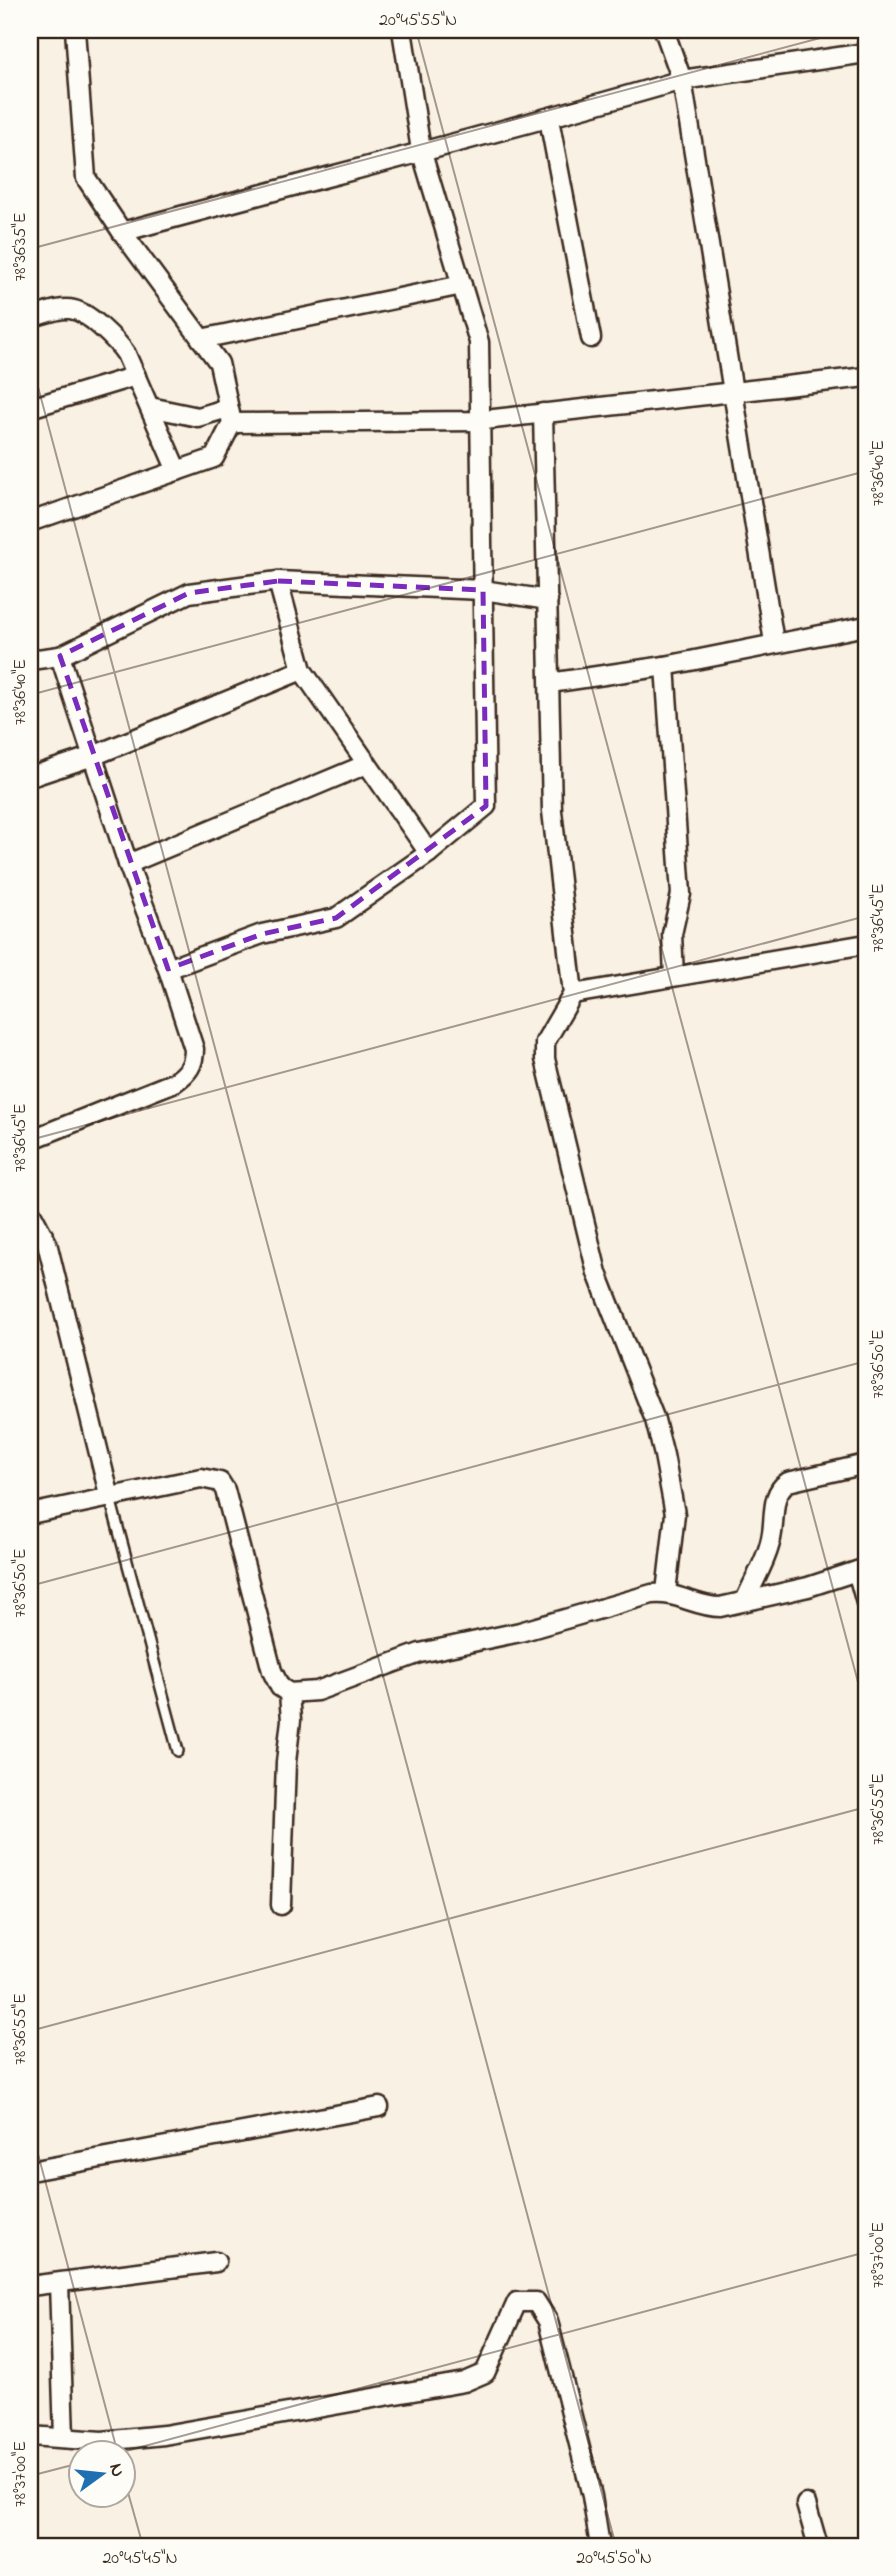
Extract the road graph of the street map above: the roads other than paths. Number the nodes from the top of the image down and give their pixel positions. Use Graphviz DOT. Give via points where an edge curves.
graph roads {
  1 [pos="75,30"];
  2 [pos="402,30"];
  3 [pos="664,30"];
  4 [pos="866,53"];
  5 [pos="682,80"];
  6 [pos="549,119"];
  7 [pos="421,150"];
  8 [pos="121,232"];
  9 [pos="462,285"];
  10 [pos="30,318"];
  11 [pos="591,338"];
  12 [pos="201,339"];
  13 [pos="136,376"];
  14 [pos="866,377"];
  15 [pos="732,390"];
  16 [pos="150,407"];
  17 [pos="30,408"];
  18 [pos="543,412"];
  19 [pos="230,416"];
  20 [pos="480,420"];
  21 [pos="177,471"];
  22 [pos="30,522"];
  23 [pos="278,581"];
  24 [pos="483,590"];
  25 [pos="548,600"];
  26 [pos="866,626"];
  27 [pos="774,642"];
  28 [pos="61,656"];
  29 [pos="30,660"];
  30 [pos="666,666"];
  31 [pos="302,670"];
  32 [pos="550,683"];
  33 [pos="93,756"];
  34 [pos="367,764"];
  35 [pos="30,777"];
  36 [pos="429,853"];
  37 [pos="128,863"];
  38 [pos="866,944"];
  39 [pos="168,969"];
  40 [pos="674,976"];
  41 [pos="573,994"];
  42 [pos="30,1140"];
  43 [pos="30,1210"];
  44 [pos="866,1464"];
  45 [pos="110,1497"];
  46 [pos="30,1514"];
  47 [pos="862,1570"];
  48 [pos="666,1592"];
  49 [pos="745,1601"];
  50 [pos="866,1603"];
  51 [pos="289,1693"];
  52 [pos="178,1751"];
  53 [pos="281,1905"];
  54 [pos="379,2107"];
  55 [pos="30,2171"];
  56 [pos="216,2262"];
  57 [pos="59,2283"];
  58 [pos="30,2286"];
  59 [pos="30,2436"];
  60 [pos="64,2438"];
  61 [pos="806,2504"];
  62 [pos="600,2546"];
  63 [pos="818,2546"];
  1 -- 8 [label="street" via="86,178"];
  2 -- 7 [label="street"];
  3 -- 5 [label="street"];
  4 -- 5 [label="street"];
  5 -- 6 [label="street"];
  5 -- 15 [label="street"];
  6 -- 7 [label="street"];
  6 -- 11 [label="street"];
  7 -- 8 [label="street"];
  7 -- 9 [label="street"];
  8 -- 12 [label="street"];
  9 -- 12 [label="street"];
  9 -- 20 [label="street" via="479,342"];
  10 -- 13 [label="street" via="60,309 82,310 118,341"];
  12 -- 19 [label="street" via="219,363"];
  13 -- 16 [label="street"];
  13 -- 17 [label="street"];
  14 -- 15 [label="street"];
  15 -- 18 [label="street"];
  15 -- 27 [label="street"];
  16 -- 19 [label="street" via="198,417"];
  16 -- 21 [label="street"];
  18 -- 20 [label="street"];
  18 -- 25 [label="street"];
  19 -- 20 [label="street"];
  19 -- 21 [label="street" via="214,458"];
  20 -- 24 [label="street"];
  21 -- 22 [label="street"];
  23 -- 24 [label="street"];
  23 -- 28 [label="street" via="188,593"];
  23 -- 31 [label="street"];
  24 -- 25 [label="street"];
  24 -- 36 [label="street" via="486,806"];
  25 -- 32 [label="street"];
  26 -- 27 [label="street"];
  27 -- 30 [label="street"];
  28 -- 29 [label="street"];
  28 -- 33 [label="street"];
  30 -- 32 [label="street"];
  30 -- 40 [label="street" via="681,894 672,934"];
  31 -- 33 [label="street"];
  31 -- 34 [label="street"];
  32 -- 41 [label="street" via="552,811"];
  33 -- 35 [label="street"];
  33 -- 37 [label="street"];
  34 -- 36 [label="street"];
  34 -- 37 [label="street"];
  36 -- 39 [label="street" via="336,918 262,934"];
  37 -- 39 [label="street"];
  38 -- 40 [label="street"];
  39 -- 42 [label="street" via="194,1049 187,1073 175,1082"];
  40 -- 41 [label="street"];
  41 -- 48 [label="street" via="545,1042 545,1059 597,1273 655,1420 664,1455 675,1521"];
  43 -- 45 [label="street" via="47,1243"];
  44 -- 49 [label="street" via="782,1486 777,1493 772,1537"];
  45 -- 46 [label="street"];
  45 -- 51 [label="street" via="201,1478 220,1482 272,1671"];
  45 -- 52 [label="lane"];
  47 -- 49 [label="street"];
  47 -- 50 [label="street"];
  48 -- 49 [label="street" via="707,1607"];
  48 -- 51 [label="street" via="520,1632 420,1653 317,1691"];
  51 -- 53 [label="street"];
  54 -- 55 [label="street"];
  56 -- 57 [label="street"];
  57 -- 58 [label="street"];
  57 -- 60 [label="street"];
  59 -- 60 [label="street"];
  60 -- 62 [label="street" via="102,2441 163,2435 464,2382 485,2373 517,2302 536,2302 548,2321"];
  61 -- 63 [label="street"];
}
